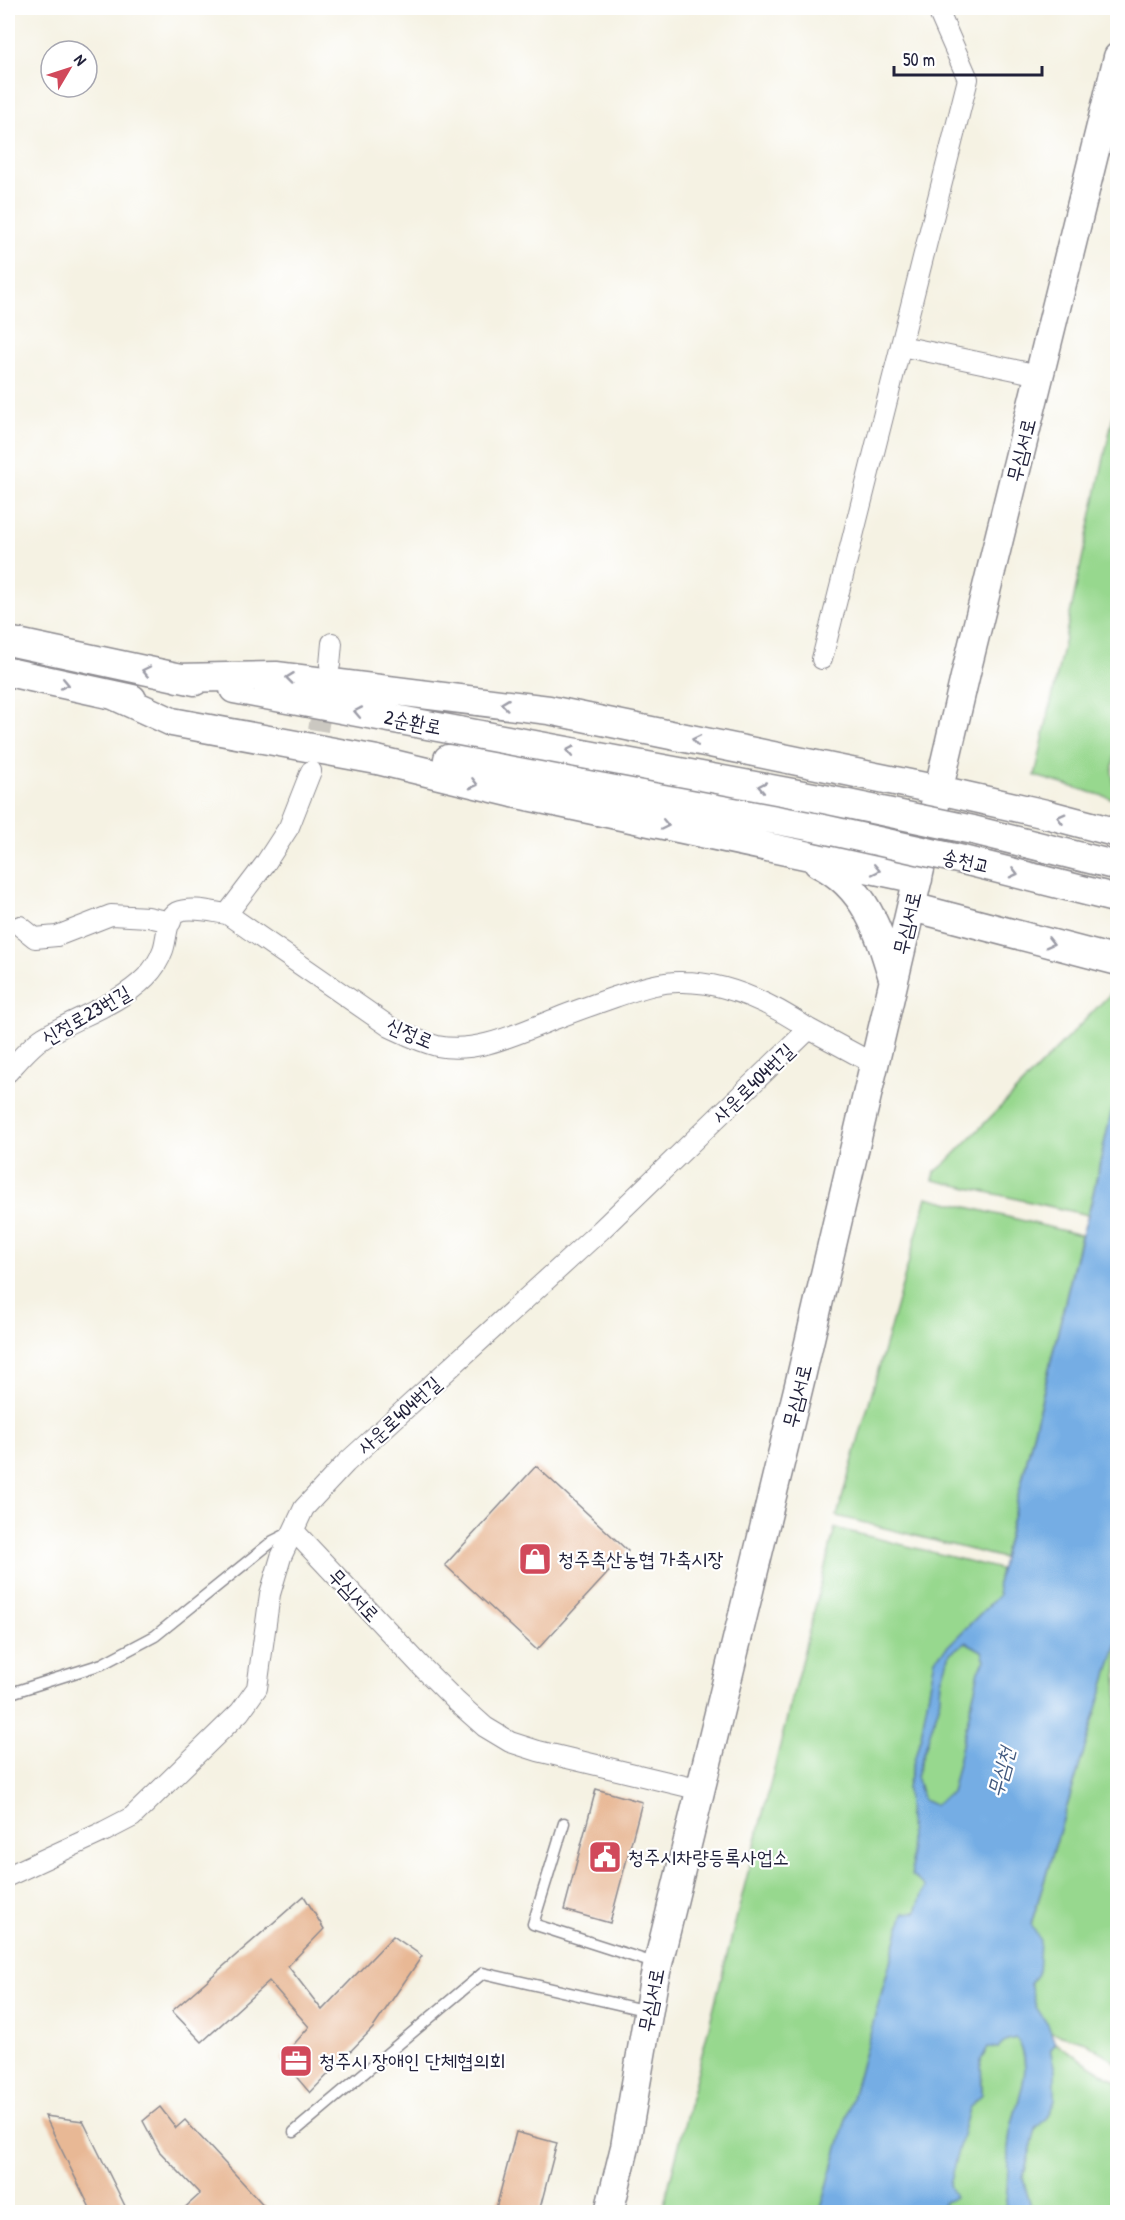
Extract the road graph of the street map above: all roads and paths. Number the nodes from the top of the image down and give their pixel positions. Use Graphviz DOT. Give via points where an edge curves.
graph roads {
  1 [pos="942,8"];
  2 [pos="1118,57"];
  3 [pos="901,346"];
  4 [pos="1039,375"];
  5 [pos="8,641"];
  6 [pos="332,643"];
  7 [pos="822,659"];
  8 [pos="330,665"];
  9 [pos="8,672"];
  10 [pos="178,678"];
  11 [pos="113,695"];
  12 [pos="311,771"];
  13 [pos="837,771"];
  14 [pos="939,790"];
  15 [pos="819,798"];
  16 [pos="814,827"];
  17 [pos="1118,833"];
  18 [pos="795,851"];
  19 [pos="837,861"];
  20 [pos="1118,866"];
  21 [pos="918,879"];
  22 [pos="1118,899"];
  23 [pos="912,907"];
  24 [pos="227,914"];
  25 [pos="171,922"];
  26 [pos="20,926"];
  27 [pos="1118,961"];
  28 [pos="894,981"];
  29 [pos="809,1029"];
  30 [pos="874,1064"];
  31 [pos="8,1072"];
  32 [pos="294,1531"];
  33 [pos="14,1692"];
  34 [pos="701,1790"];
  35 [pos="564,1823"];
  36 [pos="8,1876"];
  37 [pos="657,1964"];
  38 [pos="648,2011"];
  39 [pos="294,2132"];
  40 [pos="609,2212"];
  1 -- 3 [label="street" via="940,15 968,79"];
  2 -- 4 [label="street, 무심서로"];
  3 -- 4 [label="street"];
  3 -- 7 [label="street"];
  4 -- 14 [label="street, 무심서로"];
  10 -- 5 [label="street, 2순환로, one-way"];
  6 -- 8 [label="street"];
  9 -- 11 [label="street, 2순환로, one-way"];
  13 -- 10 [label="street, one-way" via="549,710 276,676"];
  15 -- 10 [label="street, 2순환로, one-way"];
  11 -- 16 [label="street, 2순환로"];
  11 -- 18 [label="street, one-way" via="172,722 377,760 513,793"];
  12 -- 24 [label="street" via="289,827"];
  13 -- 14 [label="street"];
  13 -- 19 [label="street" via="862,796 868,816 860,844"];
  17 -- 14 [label="street, one-way"];
  14 -- 21 [label="street, 무심서로"];
  15 -- 20 [label="street, 송천교, bridge"];
  16 -- 22 [label="street, 송천교, one-way, bridge"];
  18 -- 19 [label="street"];
  18 -- 28 [label="street" via="830,868 866,904 878,928"];
  19 -- 21 [label="street, one-way"];
  21 -- 23 [label="street, 무심서로"];
  23 -- 27 [label="street, one-way"];
  23 -- 28 [label="street, 무심서로"];
  24 -- 25 [label="street" via="178,912"];
  24 -- 29 [label="street, 신정로" via="390,1027 438,1046 496,1042 640,988 680,981 710,984 746,995"];
  25 -- 26 [label="street" via="111,915 57,936 35,938"];
  25 -- 31 [label="street, 신정로23번길" via="154,969 134,989 43,1038"];
  28 -- 30 [label="street, 무심서로"];
  29 -- 30 [label="street, 사운로404번길"];
  29 -- 32 [label="street, 사운로404번길" via="601,1230 346,1463 304,1508"];
  30 -- 34 [label="street, 무심서로"];
  32 -- 33 [label="lane" via="273,1542 155,1636 102,1664"];
  32 -- 34 [label="street, 무심서로" via="485,1727 510,1742 538,1751"];
  32 -- 36 [label="street, 사운로404번길" via="270,1594 256,1688 240,1712 132,1817"];
  34 -- 37 [label="street, 무심서로"];
  35 -- 37 [label="lane" via="533,1924"];
  37 -- 38 [label="street, 무심서로"];
  38 -- 39 [label="lane" via="483,1973"];
  38 -- 40 [label="street, 무심서로" via="625,2147"];
}
